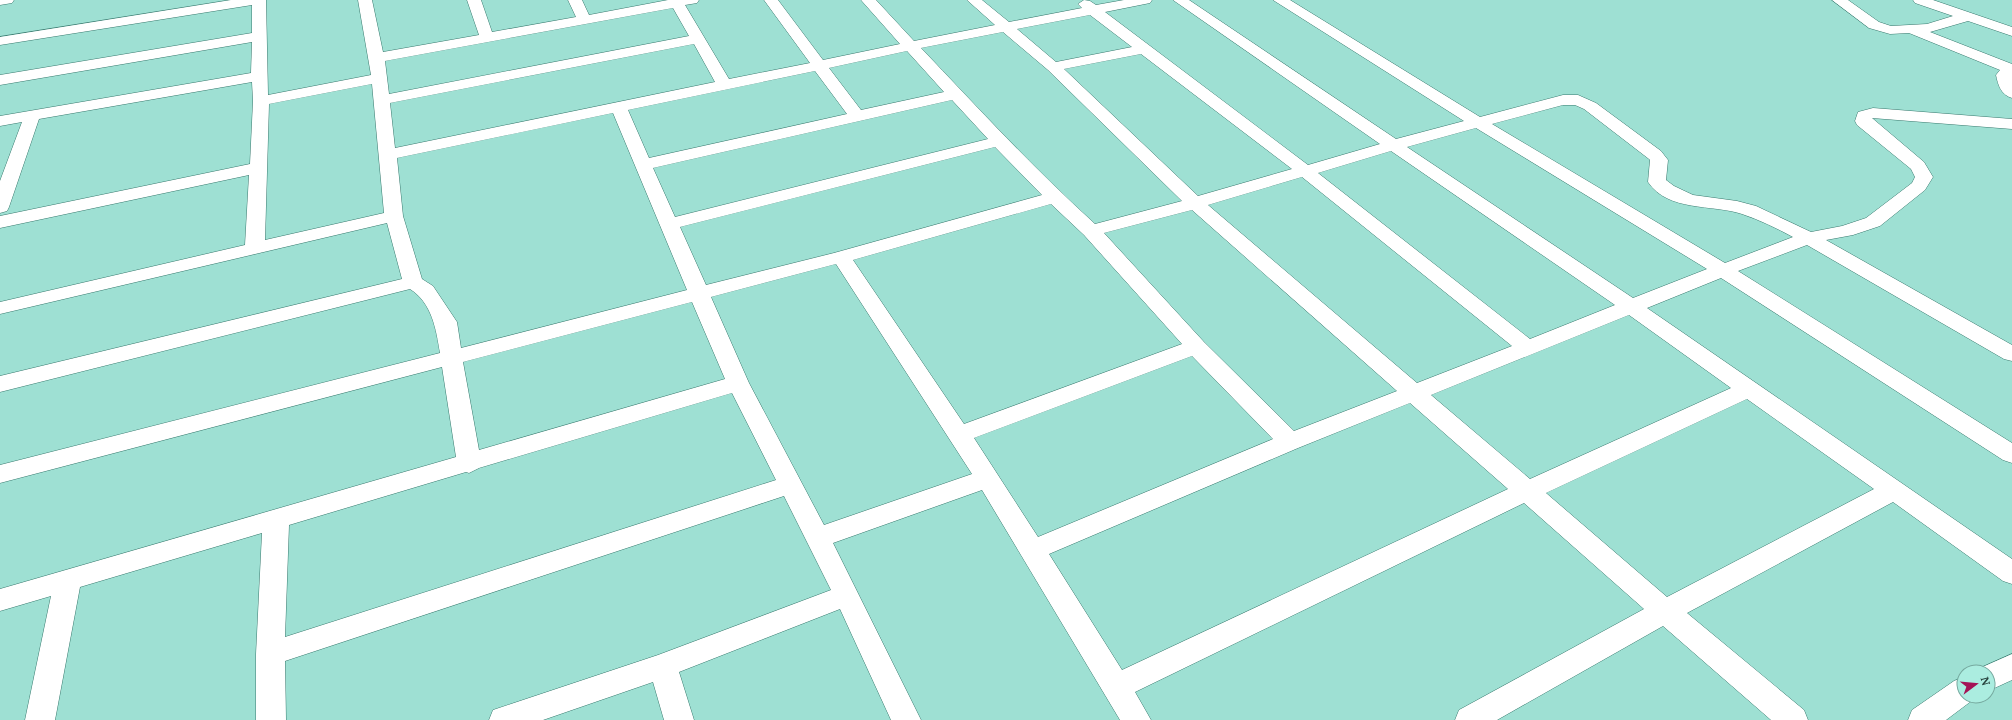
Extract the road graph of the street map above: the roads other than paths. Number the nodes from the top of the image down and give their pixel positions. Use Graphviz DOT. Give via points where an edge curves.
graph roads {
  1 [pos="7,0"];
  2 [pos="258,0"];
  3 [pos="366,0"];
  4 [pos="474,0"];
  5 [pos="575,0"];
  6 [pos="692,0"];
  7 [pos="771,0"];
  8 [pos="868,0"];
  9 [pos="974,0"];
  10 [pos="1145,0"];
  11 [pos="1180,0"];
  12 [pos="1280,0"];
  13 [pos="1839,0"];
  14 [pos="1920,0"];
  15 [pos="0,1"];
  16 [pos="675,1"];
  17 [pos="1086,5"];
  18 [pos="1967,17"];
  19 [pos="584,20"];
  20 [pos="1006,28"];
  21 [pos="1913,30"];
  22 [pos="2012,32"];
  23 [pos="258,36"];
  24 [pos="487,38"];
  25 [pos="698,39"];
  26 [pos="0,41"];
  27 [pos="911,46"];
  28 [pos="1142,49"];
  29 [pos="377,58"];
  30 [pos="820,65"];
  31 [pos="1053,67"];
  32 [pos="2012,69"];
  33 [pos="259,76"];
  34 [pos="379,78"];
  35 [pos="0,80"];
  36 [pos="725,85"];
  37 [pos="2012,93"];
  38 [pos="955,94"];
  39 [pos="382,100"];
  40 [pos="261,101"];
  41 [pos="619,109"];
  42 [pos="32,116"];
  43 [pos="857,116"];
  44 [pos="0,122"];
  45 [pos="1478,122"];
  46 [pos="2012,124"];
  47 [pos="999,141"];
  48 [pos="1394,145"];
  49 [pos="388,156"];
  50 [pos="642,164"];
  51 [pos="258,168"];
  52 [pos="1304,170"];
  53 [pos="1054,197"];
  54 [pos="1195,203"];
  55 [pos="0,207"];
  56 [pos="394,216"];
  57 [pos="0,222"];
  58 [pos="668,224"];
  59 [pos="1091,230"];
  60 [pos="1808,238"];
  61 [pos="254,249"];
  62 [pos="841,257"];
  63 [pos="1722,270"];
  64 [pos="413,282"];
  65 [pos="698,293"];
  66 [pos="1630,306"];
  67 [pos="0,308"];
  68 [pos="1196,347"];
  69 [pos="1527,347"];
  70 [pos="2012,354"];
  71 [pos="452,357"];
  72 [pos="0,384"];
  73 [pos="738,384"];
  74 [pos="1748,389"];
  75 [pos="1413,393"];
  76 [pos="959,435"];
  77 [pos="1290,442"];
  78 [pos="2012,454"];
  79 [pos="469,464"];
  80 [pos="0,474"];
  81 [pos="988,478"];
  82 [pos="790,485"];
  83 [pos="1893,490"];
  84 [pos="1527,491"];
  85 [pos="276,519"];
  86 [pos="818,538"];
  87 [pos="1032,550"];
  88 [pos="2012,573"];
  89 [pos="68,580"];
  90 [pos="847,595"];
  91 [pos="0,600"];
  92 [pos="1665,611"];
  93 [pos="270,654"];
  94 [pos="663,666"];
  95 [pos="2012,666"];
  96 [pos="1996,674"];
  97 [pos="1116,688"];
  98 [pos="1956,696"];
  99 [pos="40,720"];
  100 [pos="271,720"];
  101 [pos="504,720"];
  102 [pos="679,720"];
  103 [pos="906,720"];
  104 [pos="1136,720"];
  105 [pos="1470,720"];
  106 [pos="1793,720"];
  107 [pos="1923,720"];
  1 -- 15 [label="street"];
  2 -- 23 [label="street"];
  2 -- 26 [label="street"];
  3 -- 29 [label="street"];
  4 -- 24 [label="street"];
  5 -- 19 [label="street"];
  6 -- 16 [label="street"];
  7 -- 30 [label="street"];
  8 -- 27 [label="street"];
  9 -- 20 [label="street"];
  10 -- 17 [label="street"];
  11 -- 48 [label="street"];
  12 -- 45 [label="street"];
  13 -- 21 [label="street" via="1879,28"];
  14 -- 18 [label="street"];
  16 -- 19 [label="street"];
  16 -- 25 [label="street"];
  17 -- 20 [label="street"];
  17 -- 28 [label="street"];
  18 -- 21 [label="street"];
  18 -- 22 [label="street"];
  19 -- 24 [label="street"];
  20 -- 27 [label="street"];
  20 -- 31 [label="street"];
  21 -- 32 [label="street"];
  23 -- 33 [label="street"];
  23 -- 35 [label="street"];
  24 -- 29 [label="street"];
  25 -- 36 [label="street"];
  25 -- 39 [label="street"];
  27 -- 30 [label="street"];
  27 -- 38 [label="street"];
  28 -- 31 [label="street"];
  28 -- 52 [label="street"];
  29 -- 34 [label="street"];
  30 -- 36 [label="street"];
  30 -- 43 [label="street"];
  31 -- 54 [label="street"];
  32 -- 37 [label="street" via="2004,75 2006,86"];
  33 -- 40 [label="street"];
  33 -- 42 [label="street"];
  34 -- 39 [label="street"];
  34 -- 40 [label="street"];
  36 -- 41 [label="street"];
  38 -- 43 [label="street"];
  38 -- 47 [label="street"];
  39 -- 49 [label="street"];
  40 -- 51 [label="street"];
  41 -- 49 [label="street"];
  41 -- 50 [label="street"];
  42 -- 44 [label="street"];
  42 -- 55 [label="street"];
  43 -- 50 [label="street"];
  45 -- 48 [label="street"];
  45 -- 60 [label="street" via="1563,100 1584,102 1655,155 1659,160 1657,182 1670,192 1690,200 1747,209"];
  45 -- 63 [label="street"];
  46 -- 60 [label="street" via="1880,113 1864,115 1863,121 1918,166 1924,177 1919,186 1873,222"];
  47 -- 53 [label="street"];
  47 -- 58 [label="street"];
  48 -- 52 [label="street"];
  48 -- 66 [label="street"];
  49 -- 56 [label="street"];
  50 -- 58 [label="street"];
  51 -- 57 [label="street"];
  51 -- 61 [label="street"];
  52 -- 54 [label="street"];
  52 -- 69 [label="street"];
  53 -- 59 [label="street"];
  53 -- 62 [label="street"];
  54 -- 59 [label="street"];
  54 -- 75 [label="street"];
  56 -- 61 [label="street"];
  56 -- 64 [label="street"];
  58 -- 65 [label="street"];
  59 -- 68 [label="street"];
  60 -- 63 [label="street"];
  60 -- 70 [label="street"];
  61 -- 67 [label="street"];
  62 -- 65 [label="street"];
  62 -- 76 [label="street"];
  63 -- 66 [label="street"];
  63 -- 78 [label="street"];
  64 -- 71 [label="street" via="426,290 446,322"];
  64 -- 72 [label="street"];
  65 -- 71 [label="street"];
  65 -- 73 [label="street"];
  66 -- 69 [label="street"];
  66 -- 74 [label="street"];
  68 -- 76 [label="street"];
  68 -- 77 [label="street"];
  69 -- 75 [label="street"];
  71 -- 79 [label="street"];
  71 -- 80 [label="street"];
  73 -- 79 [label="street"];
  73 -- 82 [label="street"];
  74 -- 83 [label="street"];
  74 -- 84 [label="street"];
  75 -- 77 [label="street"];
  75 -- 84 [label="street"];
  76 -- 81 [label="street"];
  77 -- 87 [label="street"];
  79 -- 85 [label="street"];
  81 -- 86 [label="street"];
  81 -- 87 [label="street"];
  82 -- 86 [label="street"];
  82 -- 93 [label="street"];
  83 -- 88 [label="street"];
  83 -- 92 [label="street"];
  84 -- 92 [label="street"];
  84 -- 97 [label="street"];
  85 -- 89 [label="street"];
  85 -- 93 [label="street"];
  86 -- 90 [label="street"];
  87 -- 97 [label="street"];
  89 -- 91 [label="street"];
  89 -- 99 [label="street"];
  90 -- 94 [label="street"];
  90 -- 103 [label="street"];
  92 -- 105 [label="street"];
  92 -- 106 [label="street"];
  93 -- 100 [label="street"];
  94 -- 101 [label="street"];
  94 -- 102 [label="street"];
  95 -- 96 [label="street"];
  97 -- 104 [label="street"];
  98 -- 107 [label="street"];
}
